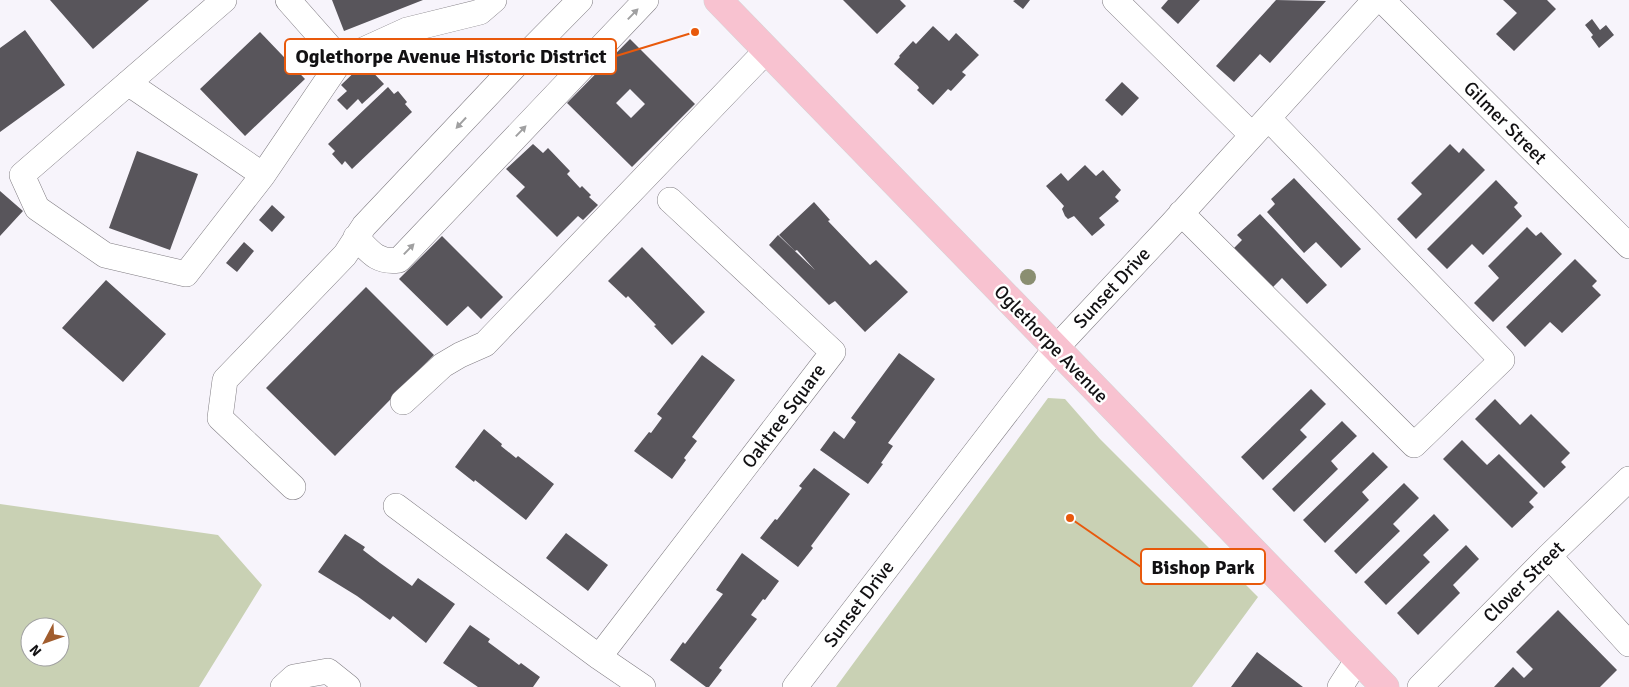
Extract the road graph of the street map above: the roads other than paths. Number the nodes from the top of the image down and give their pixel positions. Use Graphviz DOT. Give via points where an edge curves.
graph roads {
  1 [pos="224,0"];
  2 [pos="288,0"];
  3 [pos="494,0"];
  4 [pos="580,0"];
  5 [pos="646,0"];
  6 [pos="1116,0"];
  7 [pos="1375,0"];
  8 [pos="1382,0"];
  9 [pos="722,2"];
  10 [pos="766,51"];
  11 [pos="341,60"];
  12 [pos="128,83"];
  13 [pos="1260,126"];
  14 [pos="263,175"];
  15 [pos="670,200"];
  16 [pos="1181,213"];
  17 [pos="356,237"];
  18 [pos="1629,246"];
  19 [pos="1056,348"];
  20 [pos="403,402"];
  21 [pos="1629,478"];
  22 [pos="293,487"];
  23 [pos="396,506"];
  24 [pos="1549,556"];
  25 [pos="1629,644"];
  26 [pos="600,657"];
  27 [pos="1358,659"];
  28 [pos="283,687"];
  29 [pos="348,687"];
  30 [pos="643,687"];
  31 [pos="796,687"];
  32 [pos="1340,687"];
  33 [pos="1385,687"];
  34 [pos="1420,687"];
  1 -- 12 [label="street"];
  2 -- 11 [label="street"];
  3 -- 11 [label="street" via="480,12 407,30"];
  4 -- 17 [label="street, one-way"];
  17 -- 5 [label="street, one-way" via="374,256 387,261 398,260"];
  6 -- 13 [label="street"];
  7 -- 13 [label="street, Sunset Drive"];
  8 -- 18 [label="street, Gilmer Street"];
  9 -- 10 [label="main road, Oglethorpe Avenue"];
  10 -- 19 [label="main road, Oglethorpe Avenue"];
  10 -- 20 [label="street" via="485,344 443,366"];
  11 -- 14 [label="street"];
  12 -- 14 [label="street"];
  12 -- 14 [label="street" via="22,175 37,208 99,251 186,274"];
  13 -- 16 [label="street, Sunset Drive"];
  13 -- 16 [label="street" via="1502,360 1414,445"];
  15 -- 26 [label="street, Oaktree Square" via="832,352"];
  16 -- 19 [label="street, Sunset Drive"];
  17 -- 22 [label="street" via="345,254 225,380 220,418"];
  19 -- 27 [label="main road, Oglethorpe Avenue"];
  19 -- 31 [label="street, Sunset Drive"];
  21 -- 24 [label="street, Clover Street"];
  23 -- 26 [label="street"];
  24 -- 25 [label="street"];
  24 -- 34 [label="street, Clover Street"];
  26 -- 30 [label="street"];
  27 -- 32 [label="street"];
  27 -- 33 [label="main road, Oglethorpe Avenue"];
  28 -- 29 [label="street" via="294,677 328,671"];
}
